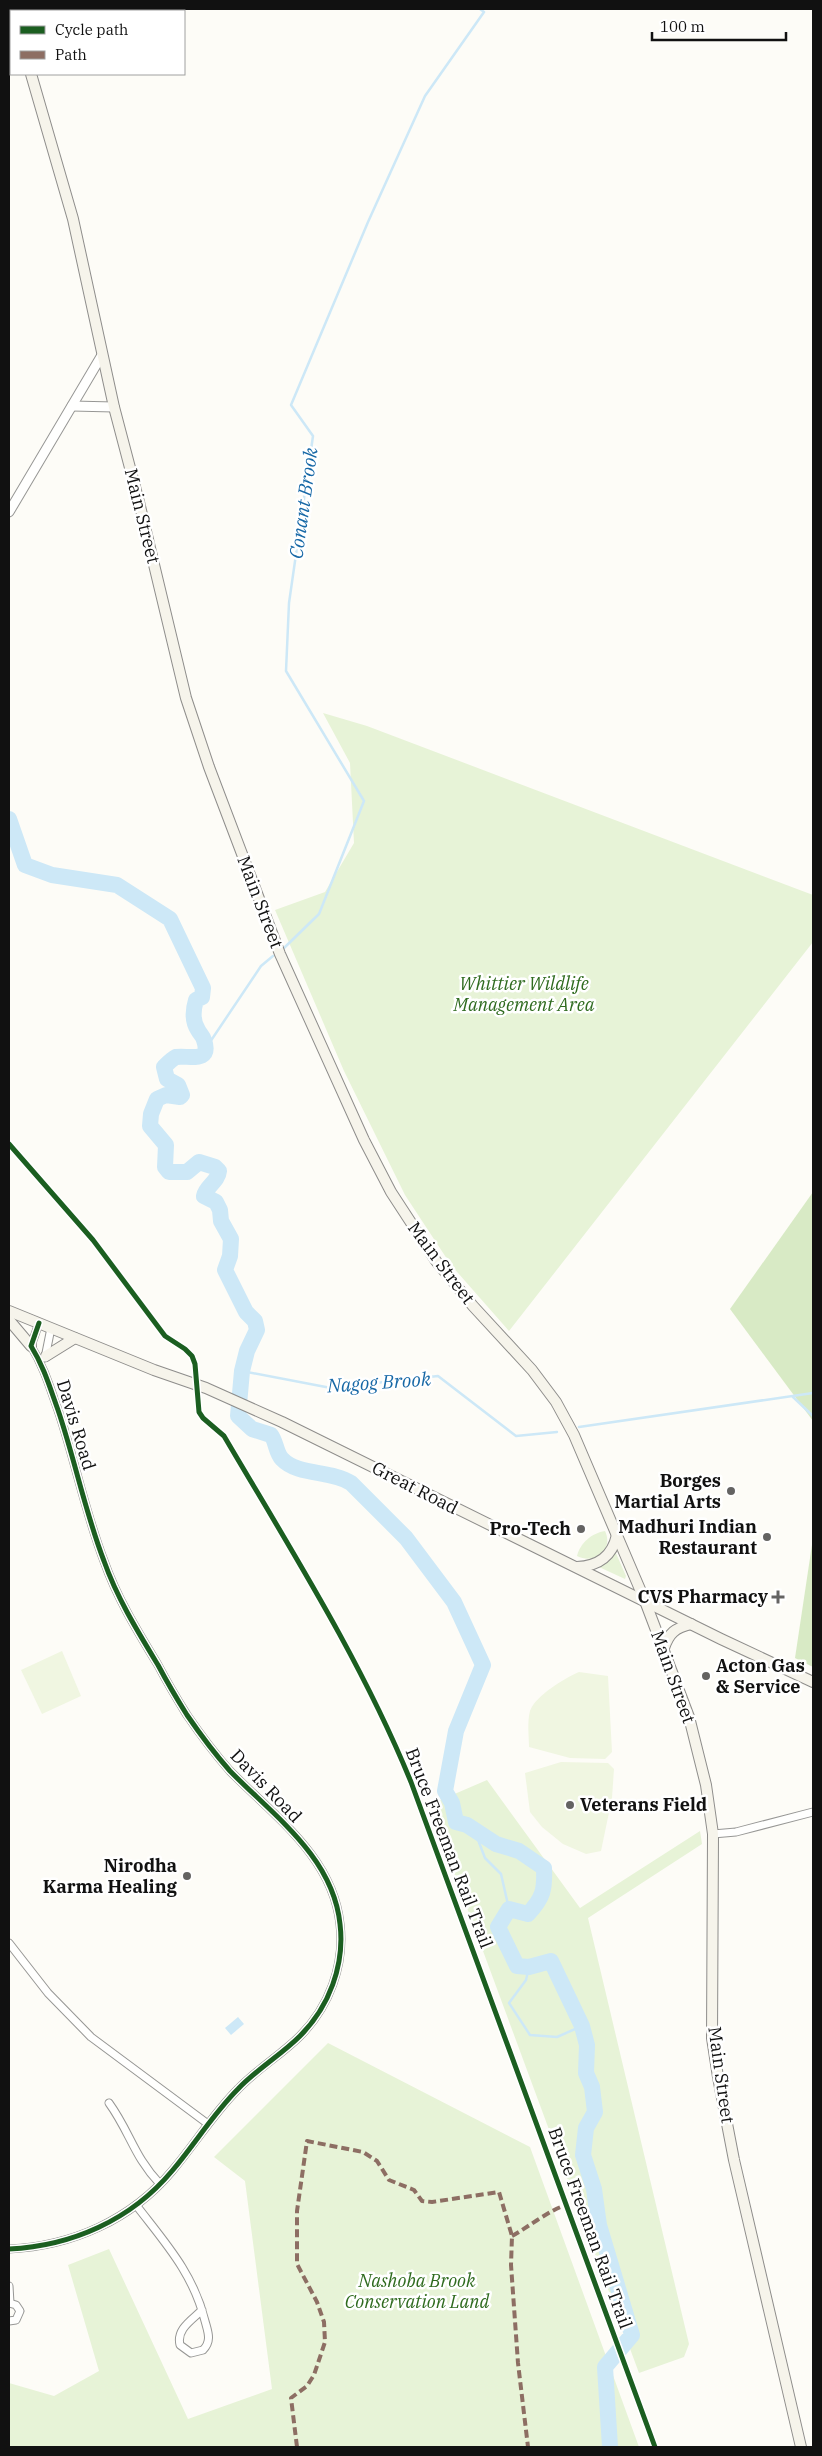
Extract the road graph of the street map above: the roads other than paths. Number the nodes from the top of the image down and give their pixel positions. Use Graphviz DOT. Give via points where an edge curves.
graph roads {
  1 [pos="31,75"];
  2 [pos="102,355"];
  3 [pos="72,406"];
  4 [pos="114,407"];
  5 [pos="9,512"];
  6 [pos="9,1311"];
  7 [pos="9,1320"];
  8 [pos="38,1323"];
  9 [pos="50,1328"];
  10 [pos="75,1338"];
  11 [pos="31,1346"];
  12 [pos="44,1360"];
  13 [pos="617,1535"];
  14 [pos="576,1567"];
  15 [pos="645,1602"];
  16 [pos="691,1624"];
  17 [pos="664,1648"];
  18 [pos="813,1682"];
  19 [pos="813,1812"];
  20 [pos="713,1834"];
  21 [pos="9,1943"];
  22 [pos="109,2103"];
  23 [pos="208,2124"];
  24 [pos="160,2184"];
  25 [pos="136,2205"];
  26 [pos="9,2248"];
  27 [pos="9,2286"];
  28 [pos="10,2303"];
  29 [pos="202,2310"];
  30 [pos="9,2321"];
  31 [pos="801,2447"];
  1 -- 2 [label="main road, Main Street" via="73,219"];
  2 -- 3 [label="street"];
  2 -- 4 [label="main road, Main Street"];
  3 -- 4 [label="street"];
  3 -- 5 [label="street"];
  4 -- 13 [label="main road, Main Street" via="186,698 280,954 318,1040 391,1192 436,1261 556,1402 583,1453"];
  6 -- 8 [label="main road, Great Road"];
  7 -- 11 [label="main road"];
  8 -- 9 [label="main road, Great Road"];
  8 -- 11 [label="street"];
  9 -- 10 [label="main road, Great Road"];
  9 -- 12 [label="street, Davis Road"];
  10 -- 12 [label="main road"];
  10 -- 14 [label="main road, Great Road" via="232,1399"];
  11 -- 12 [label="street, Davis Road"];
  12 -- 23 [label="street, Davis Road" via="104,1561 128,1615 187,1715 227,1768 312,1854 328,1881 338,1910 341,1941 338,1964 332,1987 318,2015 298,2038 238,2088"];
  13 -- 14 [label="main road" via="606,1558 596,1564"];
  13 -- 15 [label="main road, Main Street"];
  14 -- 15 [label="main road, Great Road"];
  15 -- 16 [label="main road, Great Road"];
  15 -- 17 [label="main road, Main Street"];
  16 -- 17 [label="main road" via="670,1632"];
  16 -- 18 [label="main road, Great Road"];
  17 -- 20 [label="main road, Main Street" via="697,1745"];
  19 -- 20 [label="street" via="736,1832"];
  20 -- 31 [label="main road, Main Street" via="712,2038 736,2170"];
  21 -- 23 [label="street" via="48,1992 91,2037"];
  22 -- 24 [label="street" via="138,2158"];
  23 -- 24 [label="street, Davis Road"];
  24 -- 25 [label="street, Davis Road"];
  25 -- 26 [label="street, Davis Road" via="80,2236 46,2246"];
  25 -- 29 [label="street" via="177,2256 193,2284"];
  27 -- 28 [label="street"];
  28 -- 30 [label="street" via="18,2306 20,2313 16,2320"];
  29 -- 29 [label="street" via="209,2342 200,2352 190,2353 180,2345 179,2335"];
}
